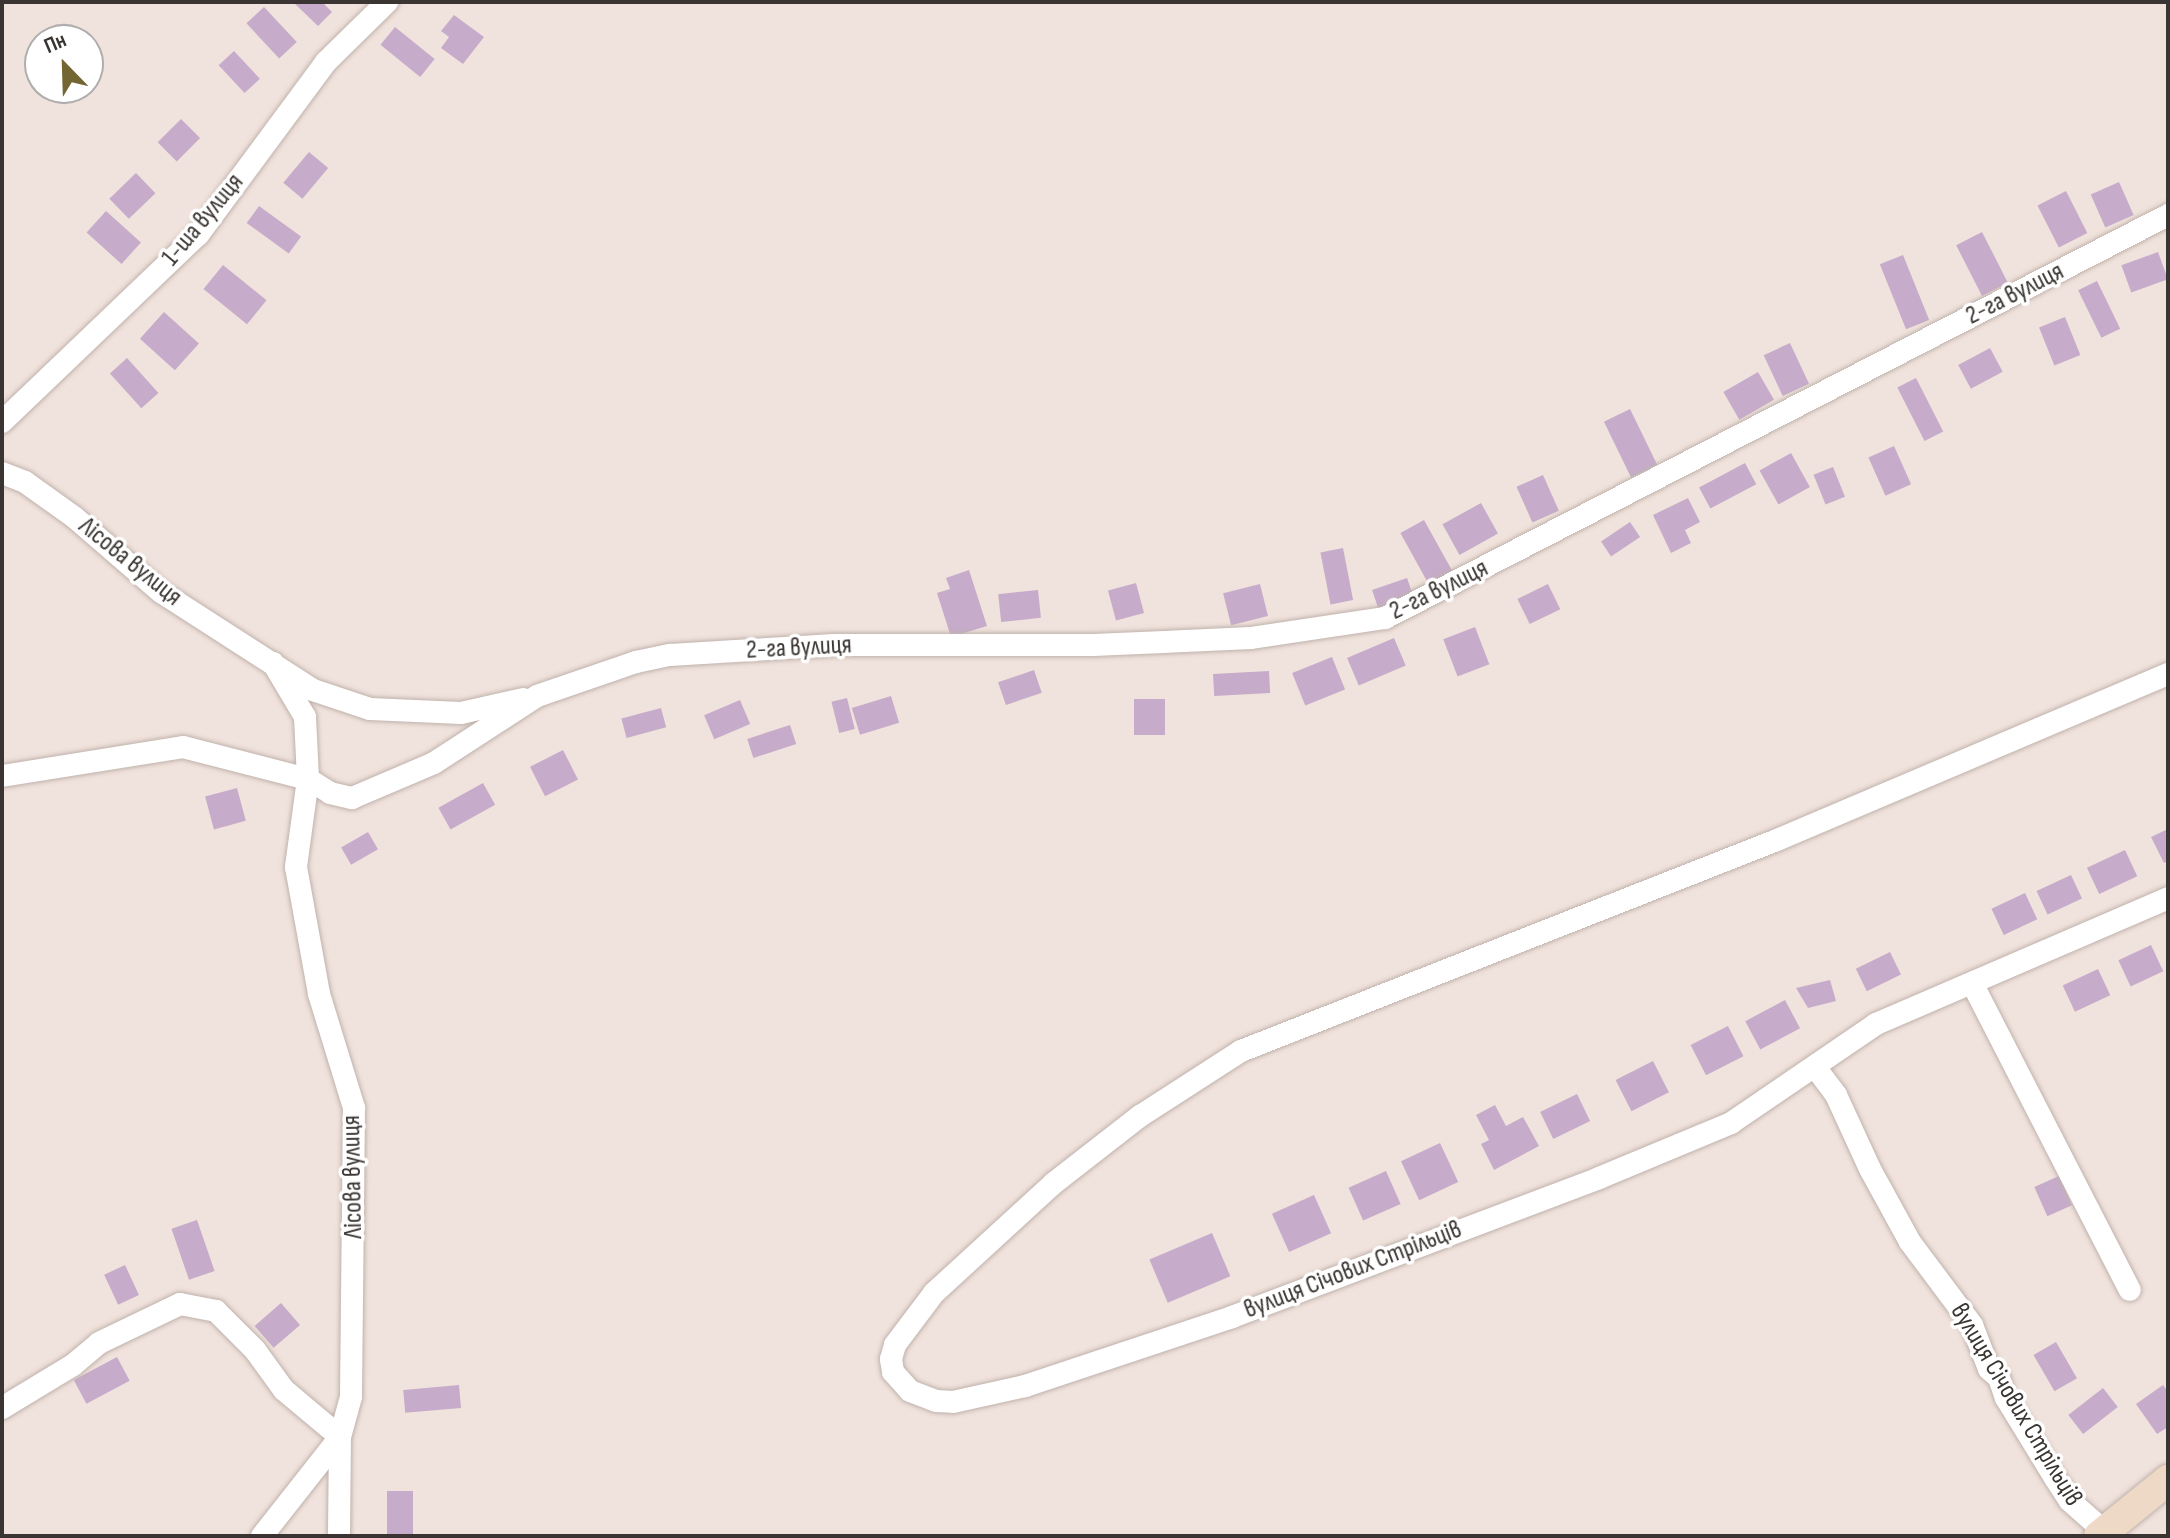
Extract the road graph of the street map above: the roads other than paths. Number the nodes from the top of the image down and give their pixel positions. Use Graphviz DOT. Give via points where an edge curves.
graph roads {
  1 [pos="387,2"];
  2 [pos="2168,215"];
  3 [pos="2,422"];
  4 [pos="2,473"];
  5 [pos="273,663"];
  6 [pos="2168,674"];
  7 [pos="537,696"];
  8 [pos="2,776"];
  9 [pos="308,779"];
  10 [pos="2168,898"];
  11 [pos="1972,983"];
  12 [pos="1815,1067"];
  13 [pos="2130,1290"];
  14 [pos="2,1408"];
  15 [pos="340,1437"];
  16 [pos="2168,1480"];
  17 [pos="2102,1534"];
  18 [pos="262,1536"];
  19 [pos="339,1536"];
  1 -- 3 [label="street, 1-ша вулиця" via="326,62 198,235"];
  2 -- 7 [label="street, 2-га вулиця" via="1385,618 1251,638 1093,645 834,645 670,655"];
  4 -- 5 [label="street, Лісова вулиця" via="25,482 74,517 161,592"];
  5 -- 7 [label="street, 2-га вулиця" via="313,690 370,709 461,713"];
  5 -- 9 [label="street, Лісова вулиця" via="305,717"];
  6 -- 12 [label="street, вулиця Січових Стрільців" via="1777,840 1241,1051 1140,1116 1054,1183 934,1293 895,1345 891,1359 902,1384 936,1401 989,1395 1068,1373 1192,1332 1599,1178 1731,1123"];
  7 -- 9 [label="street, 2-га вулиця" via="434,763 352,798 330,793"];
  8 -- 9 [label="street" via="183,747"];
  9 -- 15 [label="street, Лісова вулиця" via="296,867 319,994 354,1108 351,1397"];
  10 -- 11 [label="street, вулиця Січових Стрільців"];
  11 -- 12 [label="street, вулиця Січових Стрільців" via="1876,1024"];
  11 -- 13 [label="street"];
  12 -- 17 [label="street, вулиця Січових Стрільців" via="1836,1095 1910,1242 1972,1325 1989,1369 2055,1478"];
  14 -- 15 [label="street" via="63,1372 99,1343 180,1304 216,1311 255,1350 284,1390"];
  15 -- 18 [label="street, Лісова вулиця"];
  15 -- 19 [label="street, Лісова вулиця"];
  16 -- 17 [label="main road"];
}
